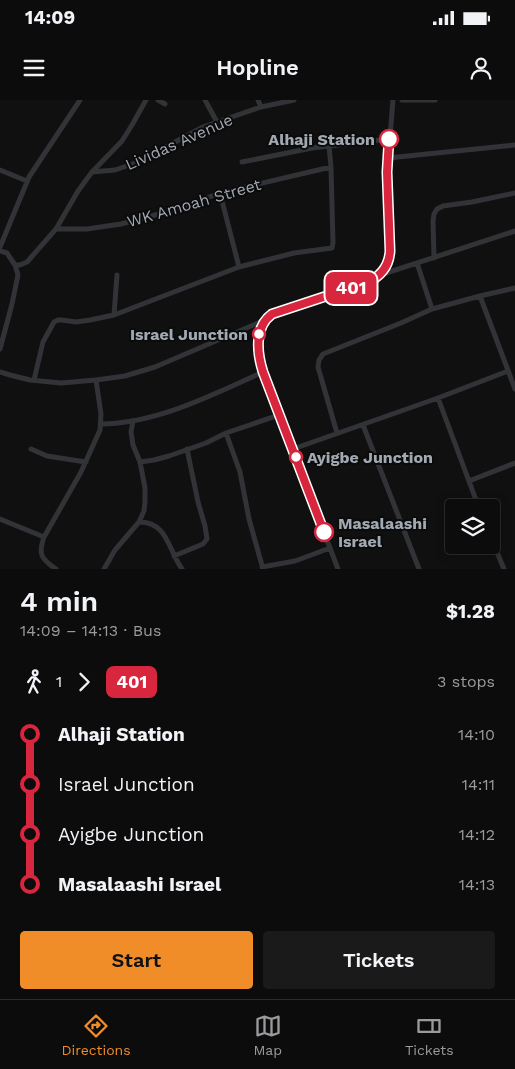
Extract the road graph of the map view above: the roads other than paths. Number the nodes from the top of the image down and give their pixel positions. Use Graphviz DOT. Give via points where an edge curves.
graph roads {
  1 [pos="80,100"];
  2 [pos="146,100"];
  3 [pos="158,100"];
  4 [pos="205,100"];
  5 [pos="258,100"];
  6 [pos="294,100"];
  7 [pos="393,100"];
  8 [pos="402,100"];
  9 [pos="435,100"];
  10 [pos="165,104"];
  11 [pos="261,107"];
  12 [pos="217,122"];
  13 [pos="389,139"];
  14 [pos="515,145"];
  15 [pos="329,146"];
  16 [pos="388,158"];
  17 [pos="242,162"];
  18 [pos="330,167"];
  19 [pos="0,170"];
  20 [pos="92,172"];
  21 [pos="27,181"];
  22 [pos="220,193"];
  23 [pos="515,193"];
  24 [pos="56,230"];
  25 [pos="515,231"];
  26 [pos="0,249"];
  27 [pos="434,258"];
  28 [pos="417,263"];
  29 [pos="15,265"];
  30 [pos="239,267"];
  31 [pos="117,275"];
  32 [pos="378,276"];
  33 [pos="515,288"];
  34 [pos="480,296"];
  35 [pos="432,309"];
  36 [pos="114,315"];
  37 [pos="265,320"];
  38 [pos="0,349"];
  39 [pos="508,371"];
  40 [pos="0,372"];
  41 [pos="263,372"];
  42 [pos="34,380"];
  43 [pos="96,380"];
  44 [pos="515,389"];
  45 [pos="438,398"];
  46 [pos="279,415"];
  47 [pos="133,421"];
  48 [pos="101,424"];
  49 [pos="363,425"];
  50 [pos="226,433"];
  51 [pos="337,434"];
  52 [pos="31,449"];
  53 [pos="187,449"];
  54 [pos="292,449"];
  55 [pos="86,462"];
  56 [pos="140,462"];
  57 [pos="515,462"];
  58 [pos="469,481"];
  59 [pos="476,499"];
  60 [pos="0,519"];
  61 [pos="139,522"];
  62 [pos="44,537"];
  63 [pos="330,548"];
  64 [pos="498,554"];
  65 [pos="174,556"];
  66 [pos="262,568"];
  67 [pos="56,569"];
  68 [pos="104,569"];
  69 [pos="182,569"];
  70 [pos="338,569"];
  71 [pos="419,569"];
  72 [pos="504,569"];
  1 -- 21 [label="street"];
  2 -- 20 [label="street" via="122,140"];
  3 -- 10 [label="street"];
  4 -- 12 [label="street"];
  5 -- 11 [label="street"];
  6 -- 11 [label="street, Lividas Avenue"];
  7 -- 13 [label="street"];
  8 -- 9 [label="street"];
  11 -- 12 [label="street, Lividas Avenue"];
  12 -- 20 [label="street, Lividas Avenue" via="138,162 115,170"];
  13 -- 15 [label="street"];
  13 -- 16 [label="street"];
  14 -- 16 [label="street"];
  15 -- 17 [label="street"];
  15 -- 18 [label="street"];
  16 -- 32 [label="street" via="390,259"];
  18 -- 22 [label="street, WK Amoah Street"];
  18 -- 30 [label="street" via="332,248 294,253"];
  19 -- 21 [label="street"];
  20 -- 24 [label="street"];
  21 -- 26 [label="street"];
  22 -- 24 [label="street, WK Amoah Street" via="121,224"];
  22 -- 30 [label="street"];
  23 -- 27 [label="street" via="437,209 433,221"];
  24 -- 29 [label="street" via="27,262"];
  25 -- 27 [label="street"];
  26 -- 29 [label="street"];
  27 -- 28 [label="street"];
  28 -- 32 [label="street"];
  28 -- 35 [label="street"];
  29 -- 38 [label="street" via="18,275"];
  30 -- 36 [label="street"];
  31 -- 36 [label="street"];
  32 -- 37 [label="street" via="366,283 272,314"];
  33 -- 34 [label="street"];
  34 -- 35 [label="street"];
  34 -- 39 [label="street"];
  35 -- 51 [label="street" via="323,354 318,367"];
  36 -- 42 [label="street" via="76,322 54,322 43,342"];
  37 -- 41 [label="street" via="260,330 258,355"];
  37 -- 43 [label="street" via="154,367"];
  39 -- 44 [label="street"];
  39 -- 45 [label="street"];
  40 -- 42 [label="street"];
  41 -- 46 [label="street"];
  41 -- 47 [label="street" via="185,405"];
  42 -- 43 [label="street" via="62,383"];
  43 -- 48 [label="street"];
  45 -- 49 [label="street"];
  45 -- 58 [label="street"];
  46 -- 50 [label="street"];
  46 -- 54 [label="street"];
  47 -- 48 [label="street"];
  47 -- 56 [label="street" via="133,445"];
  48 -- 55 [label="street"];
  49 -- 51 [label="street"];
  49 -- 71 [label="street"];
  50 -- 53 [label="street"];
  50 -- 66 [label="street" via="240,472"];
  51 -- 54 [label="street"];
  52 -- 55 [label="street" via="47,456"];
  53 -- 56 [label="street"];
  53 -- 65 [label="street" via="207,539 203,544"];
  54 -- 63 [label="street"];
  55 -- 62 [label="street"];
  56 -- 61 [label="street" via="146,502"];
  57 -- 58 [label="street"];
  58 -- 59 [label="street"];
  60 -- 62 [label="street"];
  61 -- 65 [label="street" via="151,524 161,531"];
  61 -- 68 [label="street" via="115,550"];
  62 -- 67 [label="street" via="41,554"];
  63 -- 66 [label="street"];
  63 -- 70 [label="street"];
  64 -- 72 [label="street"];
  65 -- 69 [label="street"];
}
